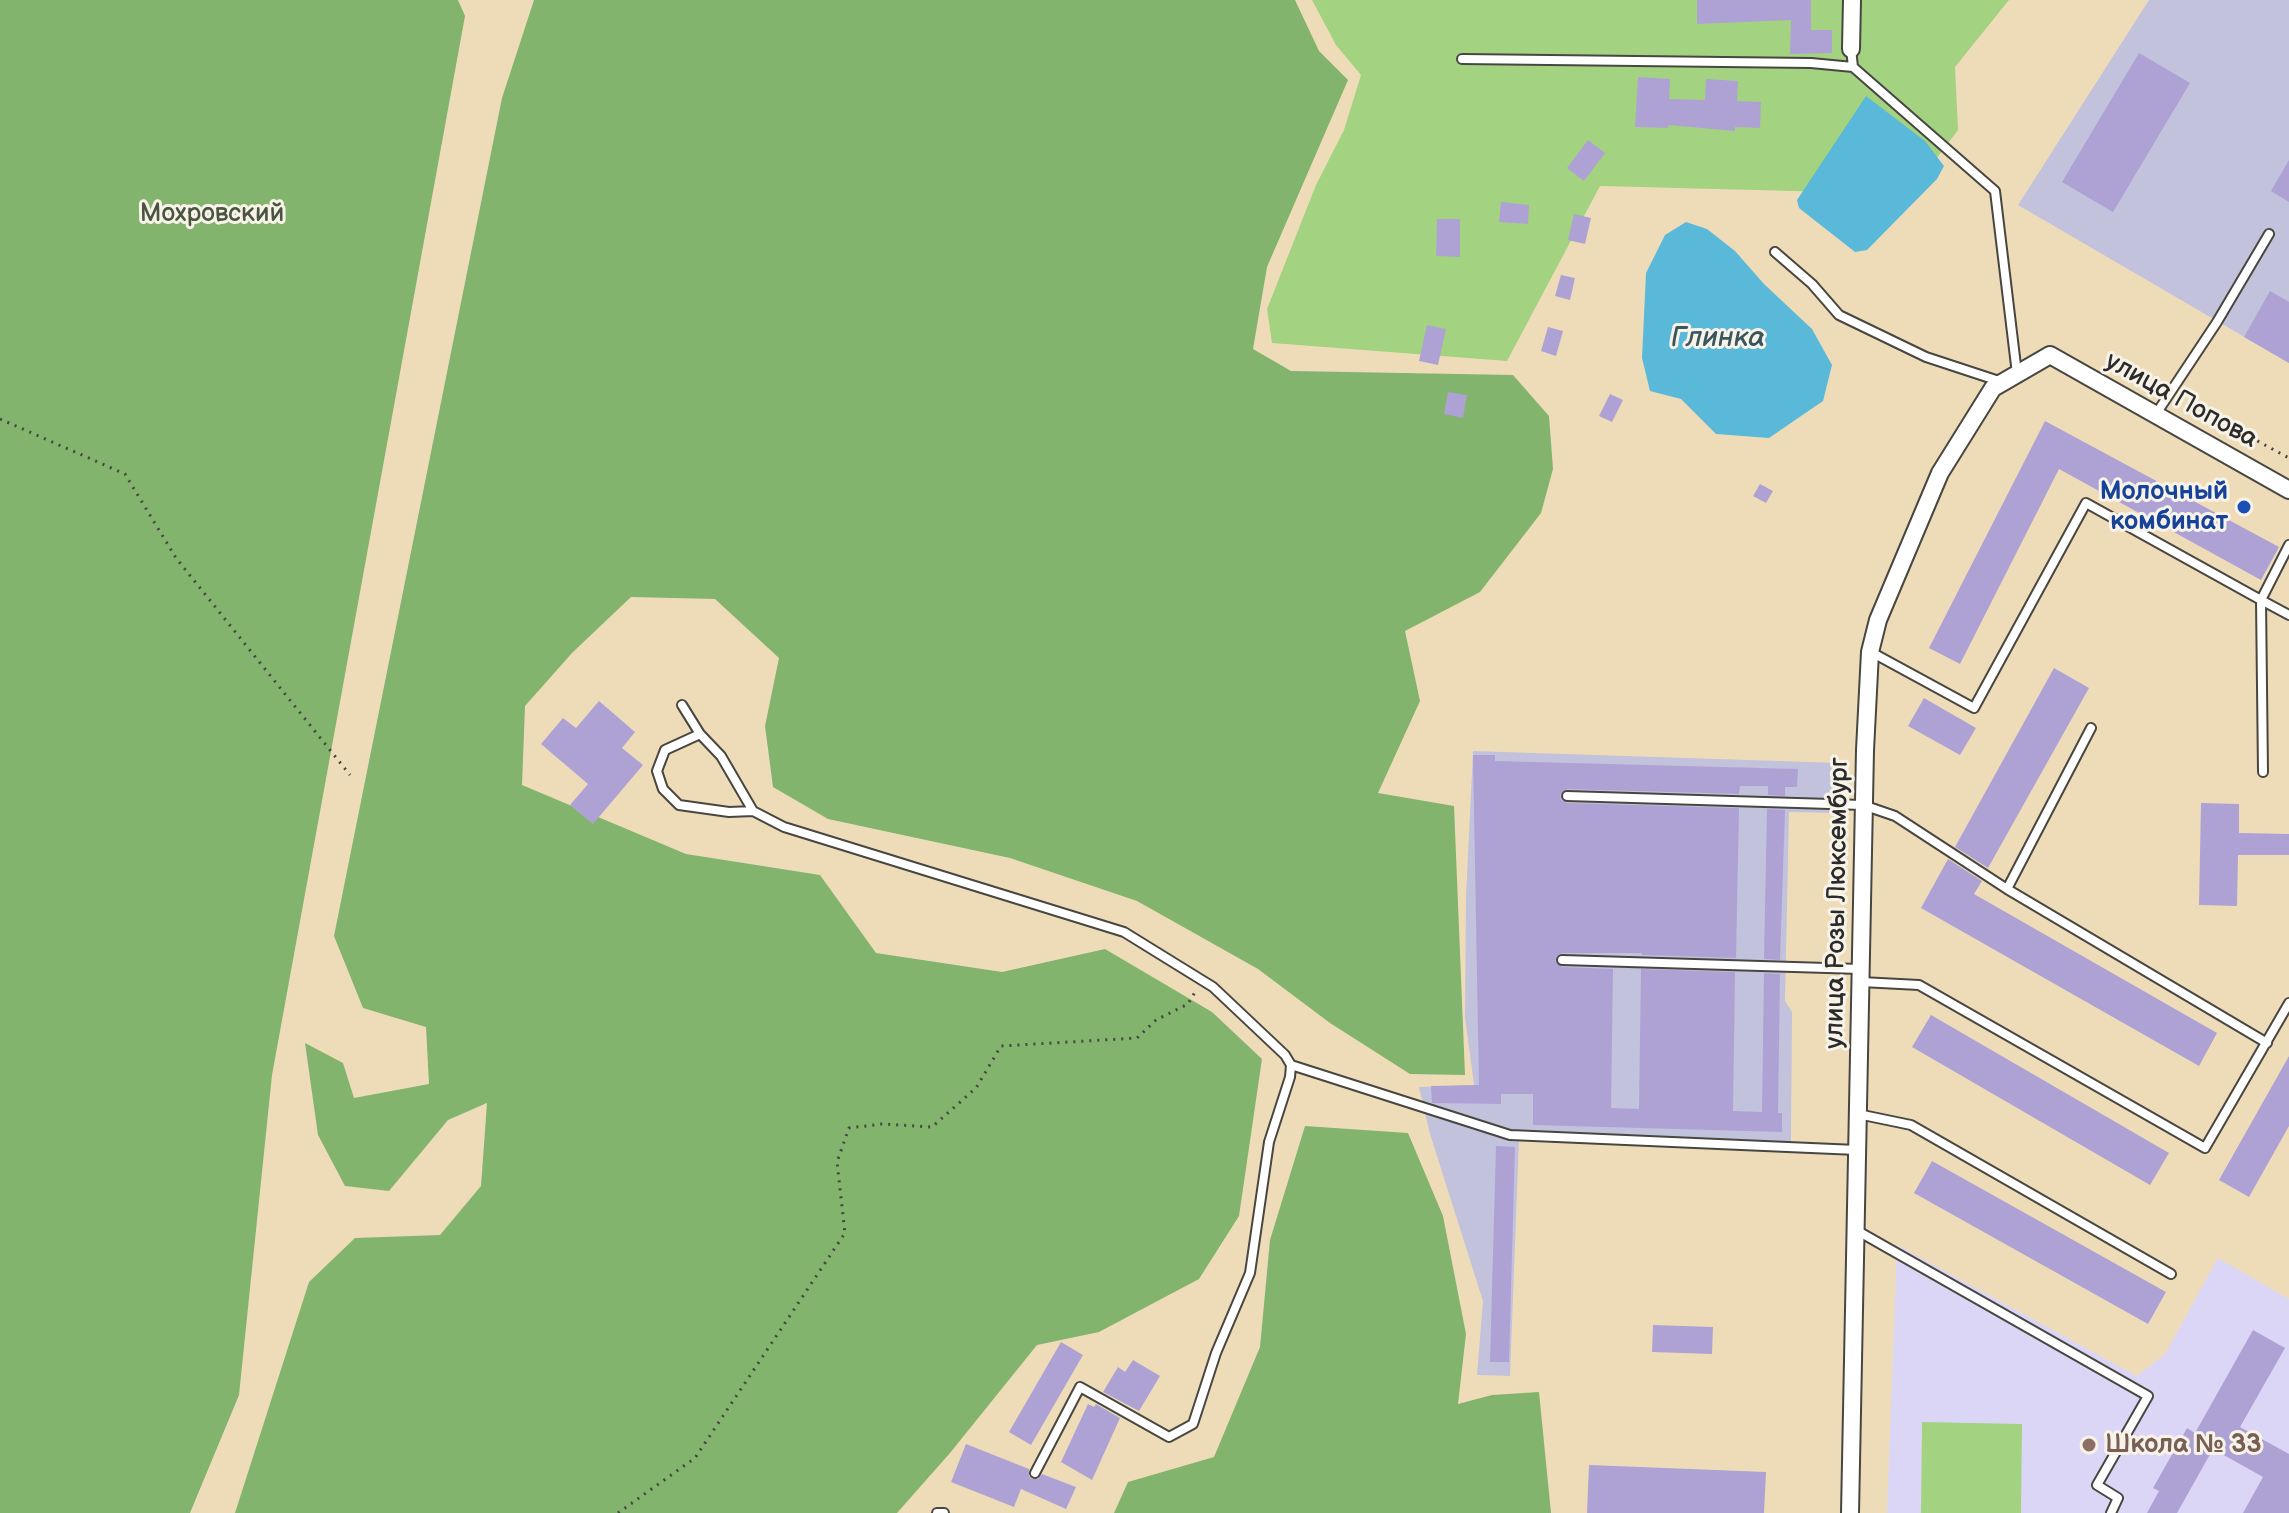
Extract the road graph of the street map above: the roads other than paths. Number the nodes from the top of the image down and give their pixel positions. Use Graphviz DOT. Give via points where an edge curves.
graph roads {
  1 [pos="1852,0"];
  2 [pos="1851,49"];
  3 [pos="1462,59"];
  4 [pos="1853,67"];
  5 [pos="2269,234"];
  6 [pos="1775,252"];
  7 [pos="2050,355"];
  8 [pos="2010,378"];
  9 [pos="2156,415"];
  10 [pos="2289,490"];
  11 [pos="2289,545"];
  12 [pos="2261,600"];
  13 [pos="2289,615"];
  14 [pos="1870,652"];
  15 [pos="682,705"];
  16 [pos="2091,728"];
  17 [pos="700,734"];
  18 [pos="2263,772"];
  19 [pos="1567,796"];
  20 [pos="1863,805"];
  21 [pos="753,811"];
  22 [pos="2007,889"];
  23 [pos="1562,960"];
  24 [pos="1860,975"];
  25 [pos="2289,1003"];
  26 [pos="2267,1043"];
  27 [pos="1291,1065"];
  28 [pos="1858,1114"];
  29 [pos="1857,1150"];
  30 [pos="1855,1229"];
  31 [pos="2171,1274"];
  32 [pos="1035,1473"];
  33 [pos="937,1513"];
  34 [pos="944,1513"];
  35 [pos="1850,1513"];
  36 [pos="2111,1513"];
  1 -- 2 [label="street"];
  2 -- 4 [label="lane"];
  3 -- 4 [label="lane"];
  4 -- 8 [label="lane" via="1995,191"];
  5 -- 9 [label="lane"];
  6 -- 8 [label="lane" via="1839,315 1926,357"];
  7 -- 8 [label="street, улица Розы Люксембург"];
  7 -- 9 [label="street, улица Попова"];
  8 -- 14 [label="street, улица Розы Люксембург" via="1993,388 1940,473 1878,620"];
  9 -- 10 [label="street, улица Попова"];
  11 -- 12 [label="lane"];
  12 -- 13 [label="lane"];
  12 -- 14 [label="lane" via="2086,503 1974,708"];
  12 -- 18 [label="lane"];
  14 -- 20 [label="street, улица Розы Люксембург"];
  15 -- 17 [label="lane"];
  16 -- 22 [label="lane"];
  17 -- 21 [label="lane" via="721,756"];
  17 -- 21 [label="lane" via="665,750 657,771 663,789 679,805"];
  19 -- 20 [label="lane"];
  20 -- 22 [label="lane" via="1895,816"];
  20 -- 24 [label="street, улица Розы Люксембург"];
  21 -- 27 [label="lane" via="784,827 1124,932 1213,987"];
  22 -- 26 [label="lane"];
  23 -- 24 [label="lane"];
  24 -- 26 [label="lane" via="1919,985 2205,1148"];
  24 -- 28 [label="street, улица Розы Люксембург"];
  25 -- 26 [label="lane"];
  27 -- 29 [label="lane" via="1510,1135"];
  27 -- 32 [label="lane" via="1269,1142 1250,1273 1193,1424 1169,1437 1080,1387"];
  28 -- 29 [label="street, улица Розы Люксембург"];
  28 -- 31 [label="lane" via="1911,1125"];
  29 -- 30 [label="street, улица Розы Люксембург"];
  30 -- 35 [label="street, улица Розы Люксембург"];
  30 -- 36 [label="lane" via="2148,1396 2097,1485 2118,1498"];
  33 -- 34 [label="lane"];
}
